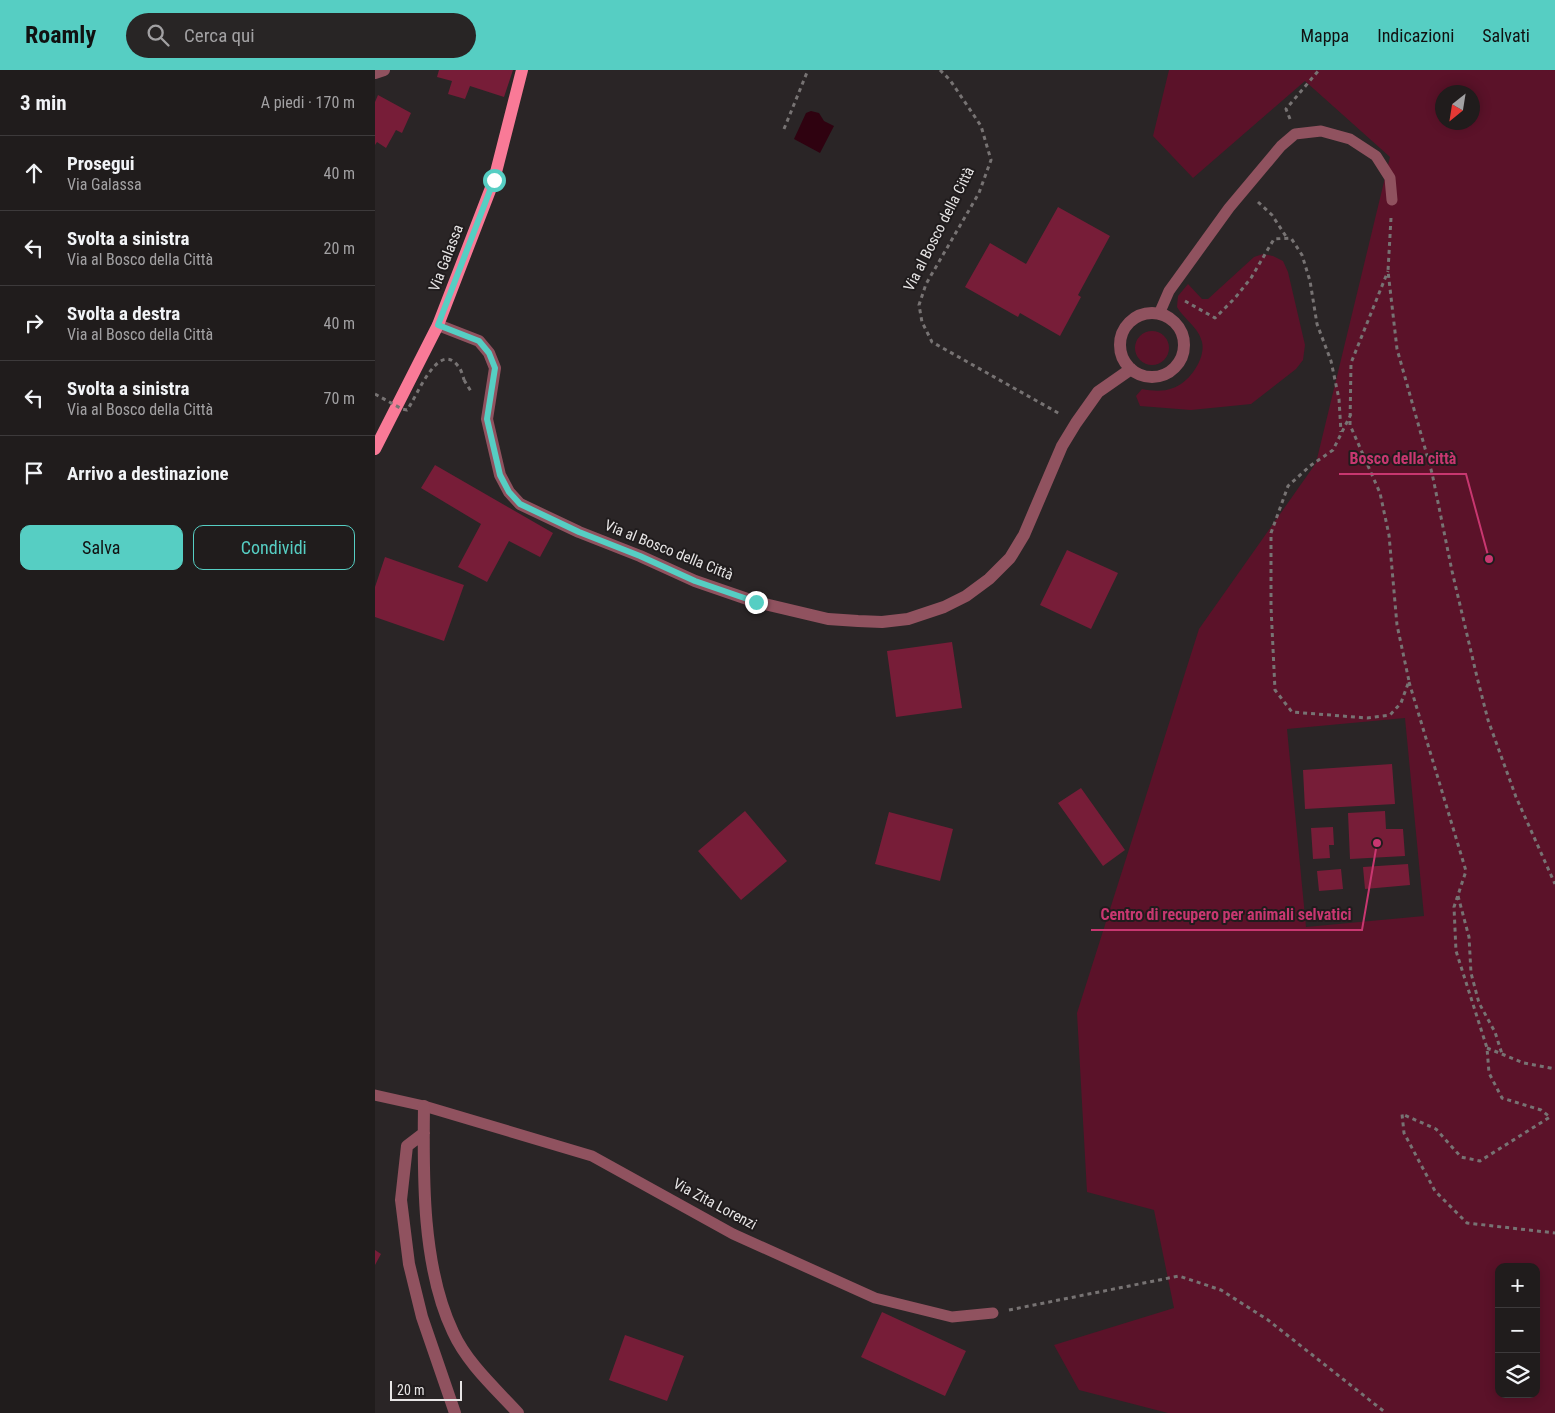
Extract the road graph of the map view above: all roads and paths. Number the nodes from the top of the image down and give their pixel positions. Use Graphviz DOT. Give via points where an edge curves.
graph roads {
  1 [pos="384,70"];
  2 [pos="522,70"];
  3 [pos="808,70"];
  4 [pos="940,70"];
  5 [pos="1319,70"];
  6 [pos="375,73"];
  7 [pos="784,129"];
  8 [pos="1295,134"];
  9 [pos="1239,197"];
  10 [pos="1392,200"];
  11 [pos="1287,238"];
  12 [pos="1388,271"];
  13 [pos="1169,291"];
  14 [pos="1159,314"];
  15 [pos="438,325"];
  16 [pos="1131,369"];
  17 [pos="464,380"];
  18 [pos="375,394"];
  19 [pos="1351,414"];
  20 [pos="1076,423"];
  21 [pos="1341,434"];
  22 [pos="375,449"];
  23 [pos="1409,682"];
  24 [pos="1555,884"];
  25 [pos="1457,895"];
  26 [pos="1487,1048"];
  27 [pos="1502,1054"];
  28 [pos="1555,1070"];
  29 [pos="375,1095"];
  30 [pos="424,1106"];
  31 [pos="424,1133"];
  32 [pos="1555,1233"];
  33 [pos="993,1313"];
  34 [pos="455,1413"];
  35 [pos="518,1413"];
  36 [pos="1386,1413"];
  1 -- 6 [label="street"];
  2 -- 15 [label="main road, Via Galassa" via="494,180"];
  3 -- 7 [label="path"];
  4 -- 20 [label="path, Via al Bosco della Città" via="981,126 991,160 979,193 926,284 919,305 922,322 932,342"];
  5 -- 8 [label="path" via="1286,109"];
  8 -- 9 [label="lane"];
  8 -- 10 [label="lane" via="1321,131 1350,139 1376,156 1390,178"];
  9 -- 11 [label="path" via="1259,203 1272,215"];
  9 -- 13 [label="lane"];
  10 -- 12 [label="path"];
  11 -- 13 [label="path" via="1274,239 1251,278 1215,318"];
  11 -- 21 [label="path" via="1291,238 1302,256 1310,281 1317,324 1339,399"];
  12 -- 19 [label="path" via="1351,363"];
  12 -- 24 [label="path" via="1397,349 1431,473 1486,711 1516,797"];
  13 -- 14 [label="lane"];
  14 -- 16 [label="street" via="1137,317 1123,333 1122,355"];
  14 -- 16 [label="street" via="1178,326 1183,336 1182,358 1167,374 1157,377 1146,377"];
  15 -- 20 [label="street, Via al Bosco della Città" via="479,341 489,353 495,368 487,419 500,475 520,504 695,581 756,602 829,619 882,622 909,619 966,596 989,578 1010,558 1024,535 1062,446"];
  15 -- 22 [label="main road, Via Galassa"];
  16 -- 20 [label="street, Via al Bosco della Città" via="1098,392"];
  17 -- 18 [label="path, bridge" via="458,365 445,359 437,362 430,371 407,410"];
  19 -- 21 [label="path"];
  19 -- 23 [label="path" via="1351,425 1380,493 1389,535 1397,625"];
  21 -- 23 [label="path" via="1333,450 1287,486 1271,534 1275,690 1292,712 1367,718 1390,715 1401,703"];
  23 -- 25 [label="path" via="1466,870"];
  25 -- 26 [label="path" via="1453,907 1456,951"];
  25 -- 27 [label="path" via="1469,937 1471,973 1479,1003 1495,1032"];
  26 -- 27 [label="path"];
  26 -- 32 [label="path" via="1489,1073 1502,1098 1541,1110 1549,1117 1479,1161 1461,1157 1436,1129 1401,1114 1404,1133 1435,1191 1467,1223"];
  27 -- 28 [label="path"];
  29 -- 30 [label="lane, Via Zita Lorenzi"];
  30 -- 31 [label="street"];
  30 -- 33 [label="lane, Via Zita Lorenzi" via="591,1156 733,1234 875,1298 952,1317"];
  31 -- 34 [label="street" via="407,1146 401,1200 409,1264 420,1308"];
  31 -- 35 [label="street" via="430,1252 439,1296 453,1334 471,1360"];
  33 -- 36 [label="path" via="1179,1276 1221,1290 1268,1320"];
}
